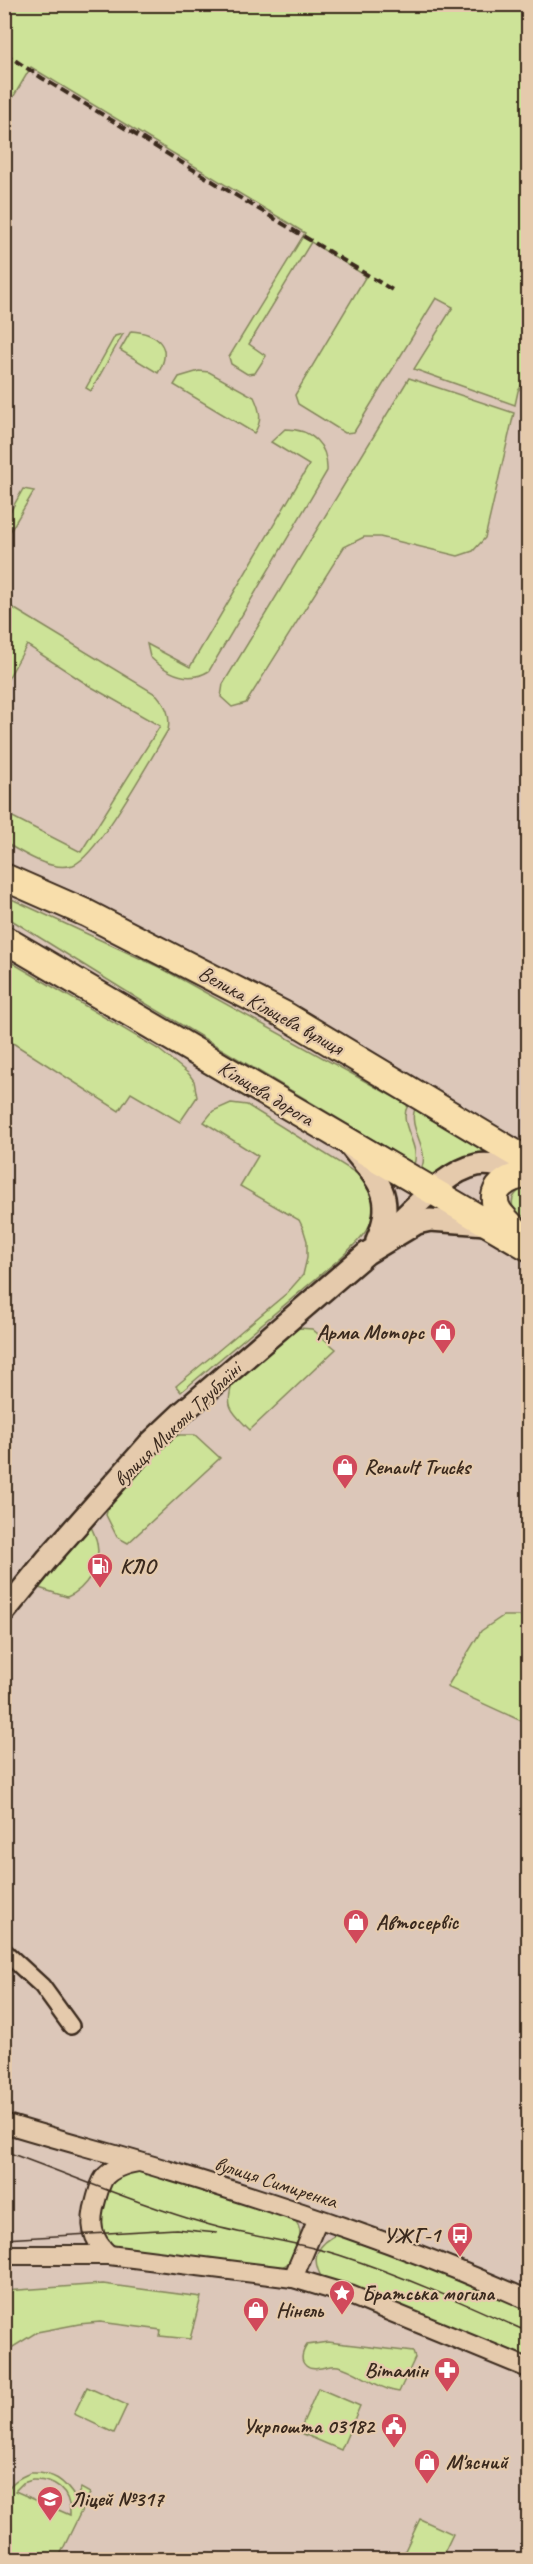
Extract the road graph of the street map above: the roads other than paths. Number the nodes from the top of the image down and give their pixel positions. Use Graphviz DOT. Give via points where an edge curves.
graph roads {
  1 [pos="4,877"];
  2 [pos="4,939"];
  3 [pos="346,1141"];
  4 [pos="528,1170"];
  5 [pos="433,1191"];
  6 [pos="489,1224"];
  7 [pos="372,1246"];
  8 [pos="528,1246"];
  9 [pos="4,1612"];
  10 [pos="4,1951"];
  11 [pos="71,2026"];
  12 [pos="4,2122"];
  13 [pos="138,2162"];
  14 [pos="318,2219"];
  15 [pos="4,2255"];
  16 [pos="109,2255"];
  17 [pos="293,2278"];
  18 [pos="528,2300"];
  19 [pos="528,2368"];
  1 -- 4 [label="highway, Велика Кільцева вулиця" via="86,913 283,1014"];
  2 -- 3 [label="highway, Кільцева дорога"];
  3 -- 5 [label="highway, Кільцева дорога"];
  3 -- 7 [label="main road" via="386,1198 386,1220"];
  4 -- 5 [label="main road" via="477,1165 448,1177"];
  4 -- 8 [label="highway" via="506,1180 495,1200 499,1211"];
  5 -- 6 [label="highway, Кільцева дорога"];
  5 -- 7 [label="main road"];
  6 -- 7 [label="main road, вулиця Миколи Трублаїні" via="430,1220"];
  6 -- 8 [label="highway, Кільцева дорога"];
  7 -- 9 [label="main road, вулиця Миколи Трублаїні" via="148,1445"];
  10 -- 11 [label="street" via="42,1986"];
  12 -- 13 [label="street, вулиця Симиренка"];
  13 -- 14 [label="street, вулиця Симиренка"];
  13 -- 16 [label="street" via="111,2172 98,2192 92,2227 98,2244"];
  14 -- 17 [label="street"];
  14 -- 18 [label="street, вулиця Симиренка" via="468,2273"];
  15 -- 16 [label="street"];
  16 -- 17 [label="street"];
  17 -- 19 [label="street" via="350,2295"];
}
